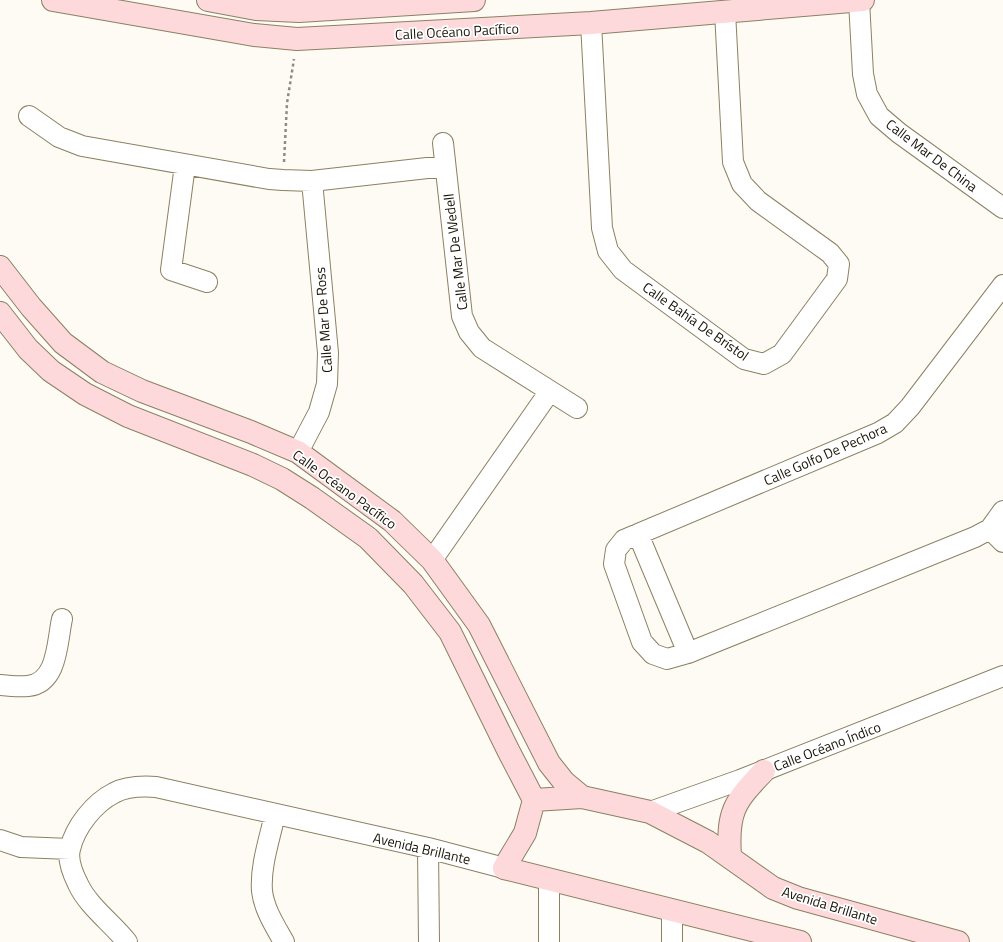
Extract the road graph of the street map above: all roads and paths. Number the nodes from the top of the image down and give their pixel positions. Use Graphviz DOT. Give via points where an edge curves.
graph roads {
  1 [pos="53,0"];
  2 [pos="208,0"];
  3 [pos="474,0"];
  4 [pos="861,0"];
  5 [pos="418,3"];
  6 [pos="725,12"];
  7 [pos="590,23"];
  8 [pos="419,33"];
  9 [pos="297,39"];
  10 [pos="29,116"];
  11 [pos="443,143"];
  12 [pos="185,165"];
  13 [pos="445,166"];
  14 [pos="283,180"];
  15 [pos="312,181"];
  16 [pos="1003,208"];
  17 [pos="0,267"];
  18 [pos="207,282"];
  19 [pos="1003,285"];
  20 [pos="0,313"];
  21 [pos="550,391"];
  22 [pos="577,408"];
  23 [pos="298,452"];
  24 [pos="1003,511"];
  25 [pos="638,534"];
  26 [pos="996,535"];
  27 [pos="368,538"];
  28 [pos="432,560"];
  29 [pos="62,619"];
  30 [pos="688,653"];
  31 [pos="1003,676"];
  32 [pos="0,686"];
  33 [pos="764,771"];
  34 [pos="582,797"];
  35 [pos="534,800"];
  36 [pos="650,812"];
  37 [pos="275,814"];
  38 [pos="0,840"];
  39 [pos="428,848"];
  40 [pos="70,849"];
  41 [pos="730,856"];
  42 [pos="504,868"];
  43 [pos="549,880"];
  44 [pos="672,910"];
  45 [pos="792,941"];
  46 [pos="126,942"];
  47 [pos="284,942"];
  48 [pos="428,942"];
  49 [pos="549,942"];
  50 [pos="672,942"];
  51 [pos="958,942"];
  1 -- 9 [label="street, Calle Océano Pacífico" via="254,35"];
  2 -- 5 [label="street, Calle Océano Pacífico" via="256,9 299,11"];
  3 -- 5 [label="street, Calle Océano Pacífico"];
  4 -- 6 [label="street, Calle Océano Pacífico"];
  4 -- 16 [label="street, Calle Mar De China" via="863,74 867,94 879,116"];
  5 -- 8 [label="street"];
  6 -- 7 [label="street, Calle Océano Pacífico"];
  6 -- 7 [label="street, Calle Bahía De Brístol" via="733,162 742,184 758,201 830,253 839,264 837,279 782,354 764,364 744,359 623,270 608,251 602,228"];
  7 -- 8 [label="street, Calle Océano Pacífico"];
  8 -- 9 [label="street, Calle Océano Pacífico"];
  9 -- 14 [label="path" via="287,103"];
  10 -- 12 [label="street" via="59,137 82,146"];
  11 -- 13 [label="street, Calle Mar De Wedell"];
  12 -- 14 [label="street"];
  12 -- 18 [label="street" via="171,270"];
  13 -- 15 [label="street"];
  13 -- 21 [label="street, Calle Mar De Wedell" via="462,316 469,332 482,348"];
  14 -- 15 [label="street"];
  15 -- 23 [label="street, Calle Mar De Ross" via="328,353 327,384 319,412"];
  17 -- 23 [label="street, Calle Océano Pacífico" via="31,307 64,343 102,372 142,391"];
  19 -- 25 [label="street, Calle Golfo De Pechora" via="895,423 878,433"];
  20 -- 27 [label="street, Calle Océano Pacífico" via="28,349 51,371 85,394 128,416 282,479"];
  21 -- 22 [label="street, Calle Mar De Wedell"];
  21 -- 28 [label="street"];
  23 -- 27 [label="street" via="340,495"];
  23 -- 28 [label="street, Calle Océano Pacífico" via="392,520"];
  24 -- 26 [label="street, Calle Golfo De Pechora"];
  25 -- 30 [label="street"];
  25 -- 30 [label="street, Calle Golfo De Pechora" via="624,540 616,550 614,564 642,642 653,654 667,659"];
  26 -- 30 [label="street, Calle Golfo De Pechora" via="975,537"];
  27 -- 35 [label="street, Calle Océano Pacífico" via="413,584 450,632"];
  28 -- 34 [label="street, Calle Océano Pacífico" via="479,624 549,763 564,782"];
  29 -- 32 [label="street" via="52,670 42,682 29,686"];
  31 -- 33 [label="street, Calle Océano Índico"];
  33 -- 36 [label="street, Calle Océano Índico"];
  33 -- 41 [label="street" via="735,806 728,830"];
  34 -- 35 [label="street"];
  34 -- 36 [label="street, Avenida Brillante"];
  35 -- 42 [label="street" via="525,834"];
  36 -- 41 [label="street, Avenida Brillante" via="682,827"];
  37 -- 39 [label="street, Avenida Brillante"];
  37 -- 40 [label="street, Avenida Brillante" via="156,786 136,786 115,793 96,807 81,825"];
  37 -- 47 [label="street" via="264,867 262,891 268,912"];
  38 -- 40 [label="street" via="21,847"];
  39 -- 42 [label="street, Avenida Brillante"];
  39 -- 48 [label="street"];
  40 -- 46 [label="street" via="70,864 78,885"];
  41 -- 51 [label="street, Avenida Brillante" via="773,888 798,898"];
  42 -- 43 [label="street, Avenida Brillante"];
  43 -- 44 [label="street, Avenida Brillante"];
  43 -- 49 [label="street"];
  44 -- 45 [label="street, Avenida Brillante"];
  44 -- 50 [label="street"];
}
